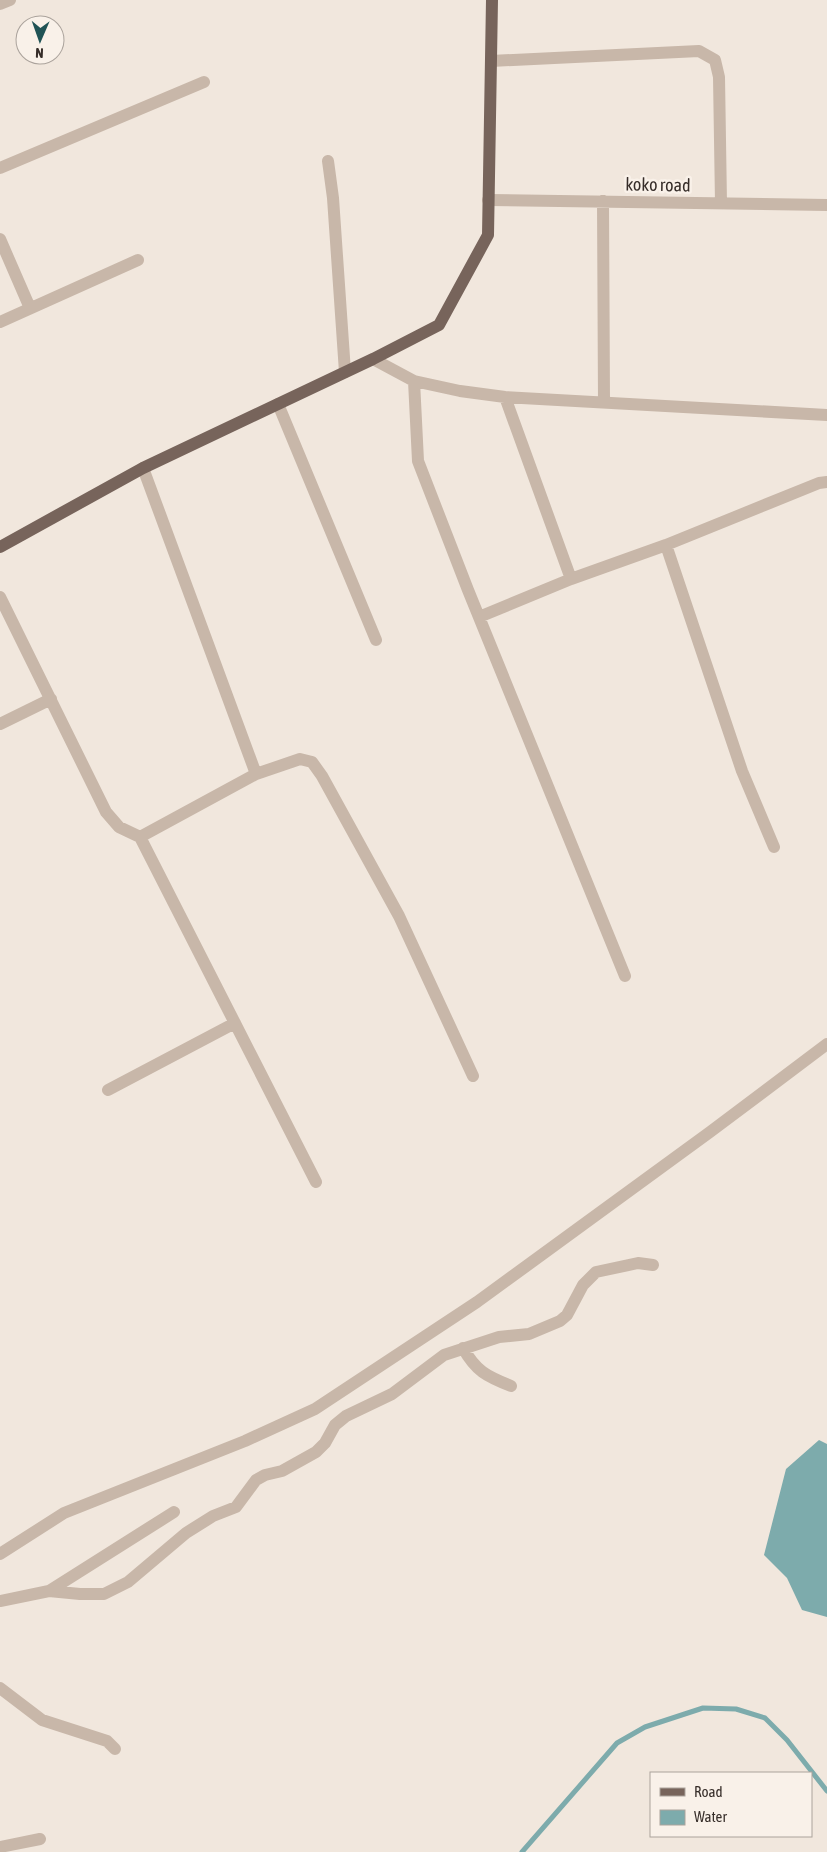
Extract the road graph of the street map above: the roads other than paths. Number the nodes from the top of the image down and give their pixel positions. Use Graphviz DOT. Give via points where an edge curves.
graph roads {
  1 [pos="10,0"];
  2 [pos="492,0"];
  3 [pos="0,4"];
  4 [pos="491,61"];
  5 [pos="204,82"];
  6 [pos="328,161"];
  7 [pos="0,168"];
  8 [pos="488,200"];
  9 [pos="603,201"];
  10 [pos="721,203"];
  11 [pos="827,205"];
  12 [pos="0,239"];
  13 [pos="138,260"];
  14 [pos="30,308"];
  15 [pos="0,322"];
  16 [pos="373,358"];
  17 [pos="344,372"];
  18 [pos="414,381"];
  19 [pos="505,397"];
  20 [pos="604,402"];
  21 [pos="278,404"];
  22 [pos="827,416"];
  23 [pos="143,468"];
  24 [pos="827,482"];
  25 [pos="666,545"];
  26 [pos="0,547"];
  27 [pos="571,579"];
  28 [pos="0,597"];
  29 [pos="479,617"];
  30 [pos="376,640"];
  31 [pos="51,699"];
  32 [pos="0,724"];
  33 [pos="256,774"];
  34 [pos="140,837"];
  35 [pos="774,847"];
  36 [pos="624,976"];
  37 [pos="235,1023"];
  38 [pos="827,1044"];
  39 [pos="473,1076"];
  40 [pos="108,1090"];
  41 [pos="316,1182"];
  42 [pos="653,1265"];
  43 [pos="462,1348"];
  44 [pos="511,1386"];
  45 [pos="174,1512"];
  46 [pos="0,1554"];
  47 [pos="49,1591"];
  48 [pos="0,1601"];
  49 [pos="0,1688"];
  50 [pos="115,1750"];
  51 [pos="40,1839"];
  52 [pos="0,1847"];
  1 -- 3 [label="street"];
  2 -- 4 [label="main road"];
  4 -- 8 [label="main road"];
  4 -- 10 [label="street" via="699,51 715,60 719,77"];
  5 -- 7 [label="street"];
  6 -- 17 [label="street"];
  8 -- 9 [label="street, koko road"];
  8 -- 16 [label="main road" via="488,236 438,325"];
  9 -- 10 [label="street, koko road"];
  9 -- 20 [label="street"];
  10 -- 11 [label="street, koko road"];
  12 -- 14 [label="street"];
  13 -- 14 [label="street"];
  14 -- 15 [label="street"];
  16 -- 17 [label="main road"];
  16 -- 18 [label="street"];
  17 -- 21 [label="main road"];
  18 -- 19 [label="street"];
  18 -- 29 [label="street" via="418,461"];
  19 -- 20 [label="street"];
  19 -- 27 [label="street"];
  20 -- 22 [label="street"];
  21 -- 23 [label="main road"];
  21 -- 30 [label="street"];
  23 -- 26 [label="main road"];
  23 -- 33 [label="street"];
  24 -- 25 [label="street"];
  25 -- 27 [label="street"];
  25 -- 35 [label="street" via="742,772"];
  27 -- 29 [label="street"];
  28 -- 31 [label="street"];
  29 -- 36 [label="street"];
  31 -- 32 [label="street"];
  31 -- 34 [label="street" via="106,812 119,827"];
  33 -- 34 [label="street"];
  33 -- 39 [label="street" via="300,759 312,762 399,916"];
  34 -- 37 [label="street"];
  37 -- 40 [label="street"];
  37 -- 41 [label="street"];
  38 -- 46 [label="street" via="477,1302 315,1409 245,1441 64,1513"];
  42 -- 43 [label="street" via="638,1263 596,1272 583,1285 560,1322 529,1334 499,1337"];
  43 -- 44 [label="street" via="481,1373"];
  43 -- 47 [label="street" via="444,1355 392,1394 346,1416 335,1425 326,1443 316,1452 256,1480 236,1506 186,1533 128,1582 104,1594"];
  45 -- 47 [label="street"];
  47 -- 48 [label="street"];
  49 -- 50 [label="street" via="42,1720 107,1741"];
  51 -- 52 [label="street"];
}
